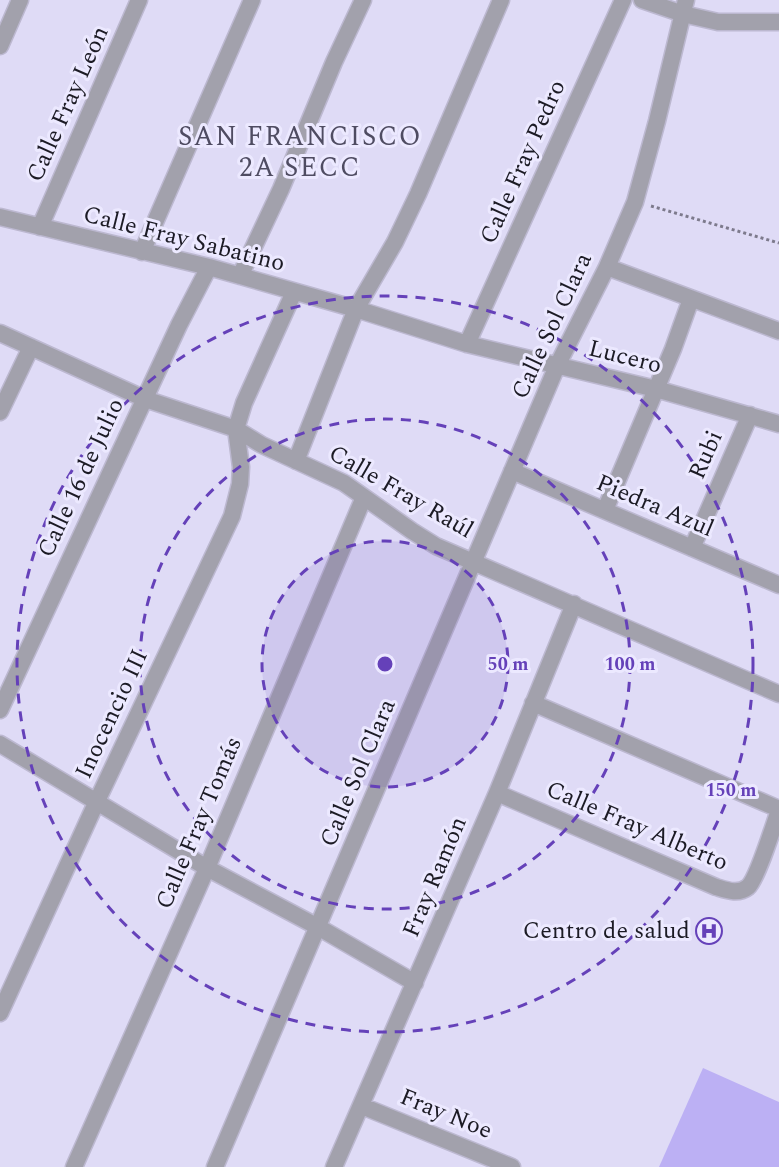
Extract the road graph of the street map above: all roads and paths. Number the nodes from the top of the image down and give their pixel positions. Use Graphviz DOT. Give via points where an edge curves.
graph roads {
  1 [pos="20,0"];
  2 [pos="139,0"];
  3 [pos="252,0"];
  4 [pos="363,0"];
  5 [pos="501,0"];
  6 [pos="623,0"];
  7 [pos="642,0"];
  8 [pos="684,7"];
  9 [pos="779,22"];
  10 [pos="0,46"];
  11 [pos="635,202"];
  12 [pos="0,217"];
  13 [pos="40,227"];
  14 [pos="779,243"];
  15 [pos="142,252"];
  16 [pos="209,267"];
  17 [pos="607,267"];
  18 [pos="240,276"];
  19 [pos="294,292"];
  20 [pos="691,299"];
  21 [pos="356,309"];
  22 [pos="779,332"];
  23 [pos="0,333"];
  24 [pos="466,344"];
  25 [pos="31,347"];
  26 [pos="557,366"];
  27 [pos="656,389"];
  28 [pos="144,399"];
  29 [pos="0,412"];
  30 [pos="750,415"];
  31 [pos="779,424"];
  32 [pos="236,429"];
  33 [pos="296,461"];
  34 [pos="513,471"];
  35 [pos="364,497"];
  36 [pos="605,510"];
  37 [pos="692,548"];
  38 [pos="474,561"];
  39 [pos="779,585"];
  40 [pos="574,604"];
  41 [pos="779,694"];
  42 [pos="533,703"];
  43 [pos="0,710"];
  44 [pos="0,744"];
  45 [pos="497,793"];
  46 [pos="97,801"];
  47 [pos="779,810"];
  48 [pos="207,868"];
  49 [pos="318,927"];
  50 [pos="415,983"];
  51 [pos="0,1013"];
  52 [pos="362,1106"];
  53 [pos="74,1167"];
  54 [pos="215,1167"];
  55 [pos="334,1167"];
  56 [pos="512,1167"];
  1 -- 10 [label="street"];
  2 -- 13 [label="street, Calle Fray León"];
  3 -- 15 [label="street"];
  4 -- 18 [label="street"];
  5 -- 21 [label="street" via="418,194"];
  6 -- 24 [label="street, Calle Fray Pedro"];
  7 -- 8 [label="street"];
  8 -- 9 [label="street" via="718,22"];
  8 -- 11 [label="street, Calle Sol Clara"];
  11 -- 14 [label="path"];
  11 -- 17 [label="street, Calle Sol Clara"];
  12 -- 13 [label="street, Calle Fray Sabatino"];
  13 -- 15 [label="street, Calle Fray Sabatino"];
  15 -- 16 [label="street, Calle Fray Sabatino"];
  16 -- 18 [label="street, Calle Fray Sabatino"];
  16 -- 28 [label="street, Calle 16 de Julio"];
  17 -- 20 [label="street"];
  17 -- 26 [label="street, Calle Sol Clara"];
  18 -- 19 [label="street, Calle Fray Sabatino"];
  19 -- 21 [label="street, Calle Fray Sabatino"];
  19 -- 32 [label="street" via="244,402"];
  20 -- 22 [label="street"];
  20 -- 27 [label="street"];
  21 -- 24 [label="street, Lucero"];
  21 -- 33 [label="street"];
  23 -- 25 [label="street, Calle Fray Raúl"];
  24 -- 26 [label="street, Lucero"];
  25 -- 28 [label="street, Calle Fray Raúl"];
  25 -- 29 [label="street"];
  26 -- 27 [label="street, Lucero"];
  26 -- 34 [label="street, Calle Sol Clara"];
  27 -- 30 [label="street, Lucero"];
  27 -- 36 [label="street"];
  28 -- 32 [label="street, Calle Fray Raúl"];
  28 -- 43 [label="street, Calle 16 de Julio"];
  30 -- 31 [label="street, Lucero"];
  30 -- 37 [label="street, Rubi"];
  32 -- 33 [label="street, Calle Fray Raúl"];
  32 -- 46 [label="street, Inocencio III" via="241,467 232,516"];
  33 -- 35 [label="street, Calle Fray Raúl" via="344,483"];
  34 -- 36 [label="street, Piedra Azul"];
  34 -- 38 [label="street, Calle Sol Clara"];
  35 -- 38 [label="street, Calle Fray Raúl" via="436,546"];
  35 -- 48 [label="street, Calle Fray Tomás"];
  36 -- 37 [label="street, Piedra Azul"];
  37 -- 39 [label="street, Piedra Azul"];
  38 -- 40 [label="street, Calle Fray Raúl"];
  38 -- 49 [label="street, Calle Sol Clara"];
  40 -- 41 [label="street, Calle Fray Raúl"];
  40 -- 42 [label="street, Fray Ramón"];
  42 -- 45 [label="street, Fray Ramón"];
  42 -- 47 [label="street"];
  44 -- 46 [label="street"];
  45 -- 47 [label="street, Calle Fray Alberto" via="732,892 741,891 752,882"];
  45 -- 50 [label="street, Fray Ramón"];
  46 -- 48 [label="street"];
  46 -- 51 [label="street, Inocencio III"];
  48 -- 49 [label="street"];
  48 -- 53 [label="street, Calle Fray Tomás"];
  49 -- 50 [label="street"];
  49 -- 54 [label="street, Calle Sol Clara"];
  50 -- 52 [label="street, Fray Ramón"];
  52 -- 55 [label="street, Fray Ramón"];
  52 -- 56 [label="street, Fray Noe"];
}
